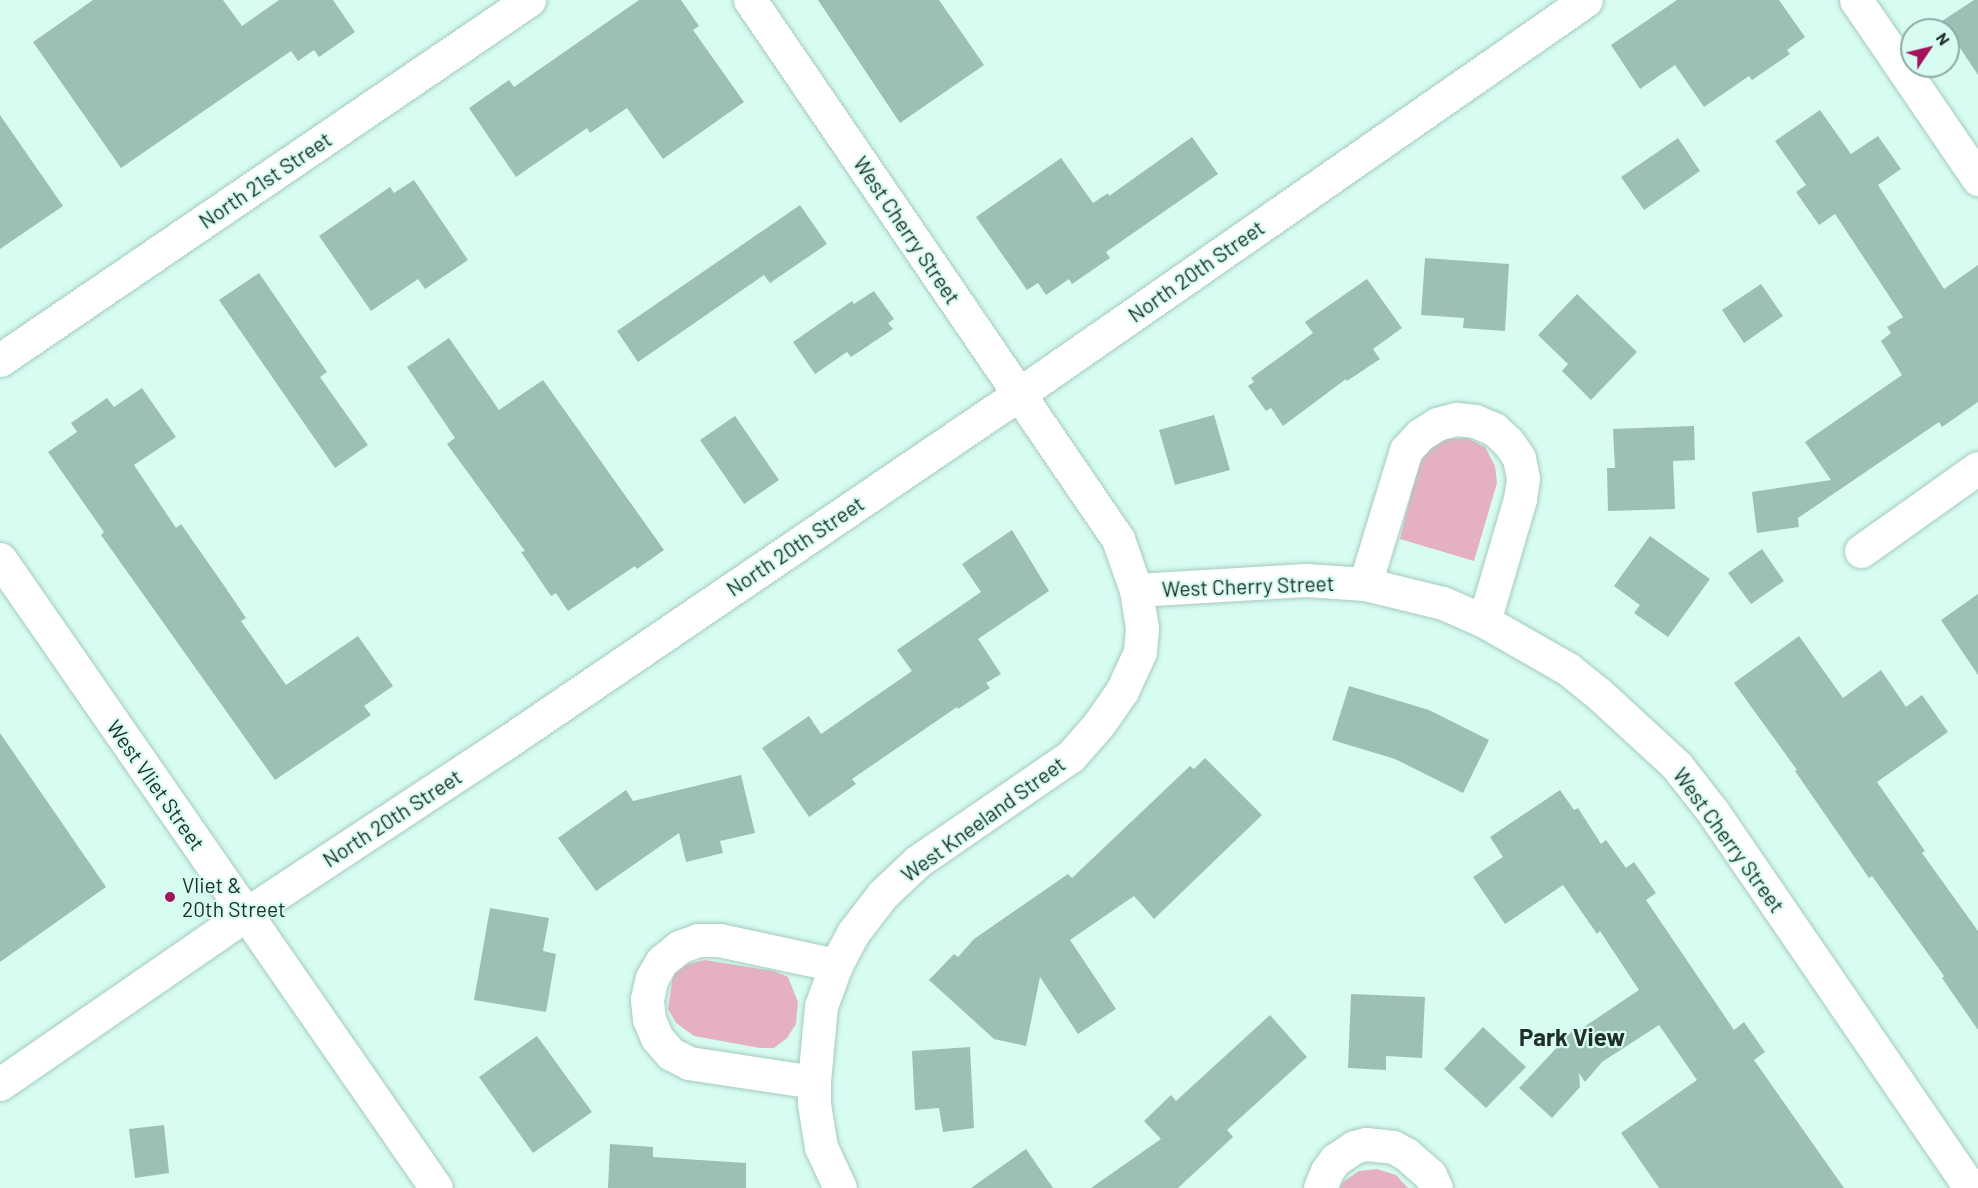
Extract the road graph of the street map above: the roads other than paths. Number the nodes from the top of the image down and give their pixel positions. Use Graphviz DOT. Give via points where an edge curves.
graph roads {
  1 [pos="530,0"];
  2 [pos="750,0"];
  3 [pos="1586,0"];
  4 [pos="1856,0"];
  5 [pos="1978,179"];
  6 [pos="0,360"];
  7 [pos="1019,394"];
  8 [pos="1978,468"];
  9 [pos="1861,551"];
  10 [pos="0,559"];
  11 [pos="1365,584"];
  12 [pos="1136,590"];
  13 [pos="1484,621"];
  14 [pos="246,914"];
  15 [pos="836,965"];
  16 [pos="814,1082"];
  17 [pos="0,1084"];
  18 [pos="436,1188"];
  19 [pos="840,1188"];
  20 [pos="1320,1188"];
  21 [pos="1436,1188"];
  22 [pos="1970,1188"];
  1 -- 6 [label="street, North 21st Street"];
  2 -- 7 [label="street, West Cherry Street"];
  3 -- 7 [label="street, North 20th Street"];
  4 -- 5 [label="street"];
  7 -- 12 [label="street, West Cherry Street" via="1118,539"];
  7 -- 14 [label="street, North 20th Street"];
  8 -- 9 [label="street"];
  10 -- 14 [label="street, West Vliet Street"];
  11 -- 12 [label="street, West Cherry Street" via="1306,579"];
  11 -- 13 [label="street, West Cherry Street" via="1443,603"];
  11 -- 13 [label="street" via="1406,450 1437,424 1456,419 1475,421 1494,429 1509,442 1519,458 1523,478"];
  12 -- 15 [label="street, West Kneeland Street" via="1142,628 1140,652 1122,691 1099,724 1071,756 917,862 883,894 853,933"];
  13 -- 22 [label="street, West Cherry Street" via="1568,669 1677,766 1713,812"];
  14 -- 17 [label="street, North 20th Street"];
  14 -- 18 [label="street, West Vliet Street"];
  15 -- 16 [label="street, West Kneeland Street" via="821,1006"];
  15 -- 16 [label="street" via="719,940 698,940 679,947 662,961 651,978 646,999 657,1038 671,1054 689,1064"];
  16 -- 19 [label="street, West Kneeland Street" via="821,1147"];
  20 -- 21 [label="street" via="1335,1160 1366,1144 1406,1154 1430,1175"];
}
